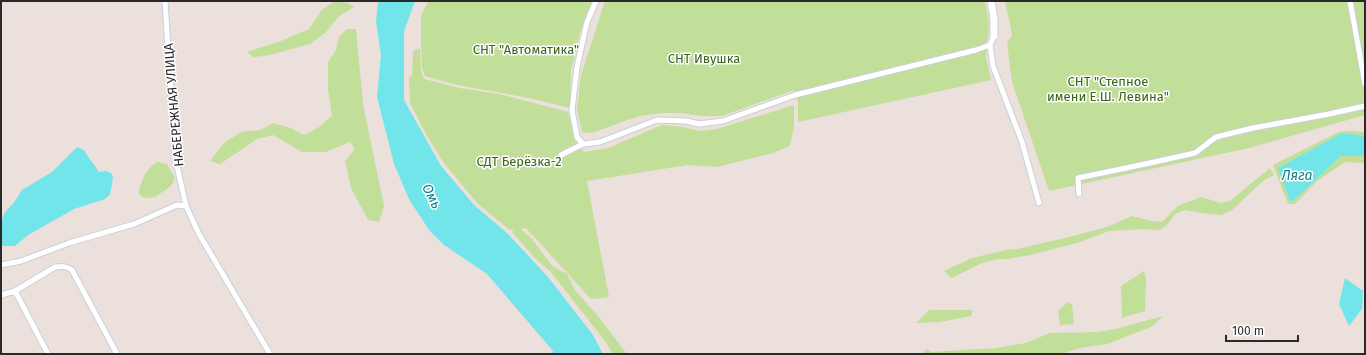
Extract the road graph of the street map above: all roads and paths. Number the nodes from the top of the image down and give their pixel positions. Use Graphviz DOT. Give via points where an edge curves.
graph roads {
  1 [pos="165,1"];
  2 [pos="596,1"];
  3 [pos="991,1"];
  4 [pos="1350,1"];
  5 [pos="994,36"];
  6 [pos="990,45"];
  7 [pos="1365,84"];
  8 [pos="1365,106"];
  9 [pos="583,144"];
  10 [pos="561,155"];
  11 [pos="1079,194"];
  12 [pos="1039,203"];
  13 [pos="186,206"];
  14 [pos="1,265"];
  15 [pos="15,291"];
  16 [pos="1,295"];
  17 [pos="48,354"];
  18 [pos="117,354"];
  19 [pos="270,354"];
  1 -- 13 [label="street, НАБЕРЕЖНАЯ УЛИЦА" via="175,157"];
  2 -- 9 [label="street" via="587,22 577,67 572,110 577,137"];
  3 -- 5 [label="street"];
  4 -- 7 [label="street"];
  5 -- 6 [label="street"];
  6 -- 9 [label="street" via="795,95 723,121 699,124 657,120 600,142"];
  6 -- 12 [label="street" via="993,66 1022,142"];
  8 -- 11 [label="street" via="1216,137 1195,152 1078,178"];
  9 -- 10 [label="street"];
  13 -- 14 [label="street" via="177,205 134,224 69,243 21,261"];
  13 -- 19 [label="street, НАБЕРЕЖНАЯ УЛИЦА" via="199,234"];
  15 -- 16 [label="street"];
  15 -- 17 [label="street"];
  15 -- 18 [label="street" via="55,267 68,267 72,270"];
}
